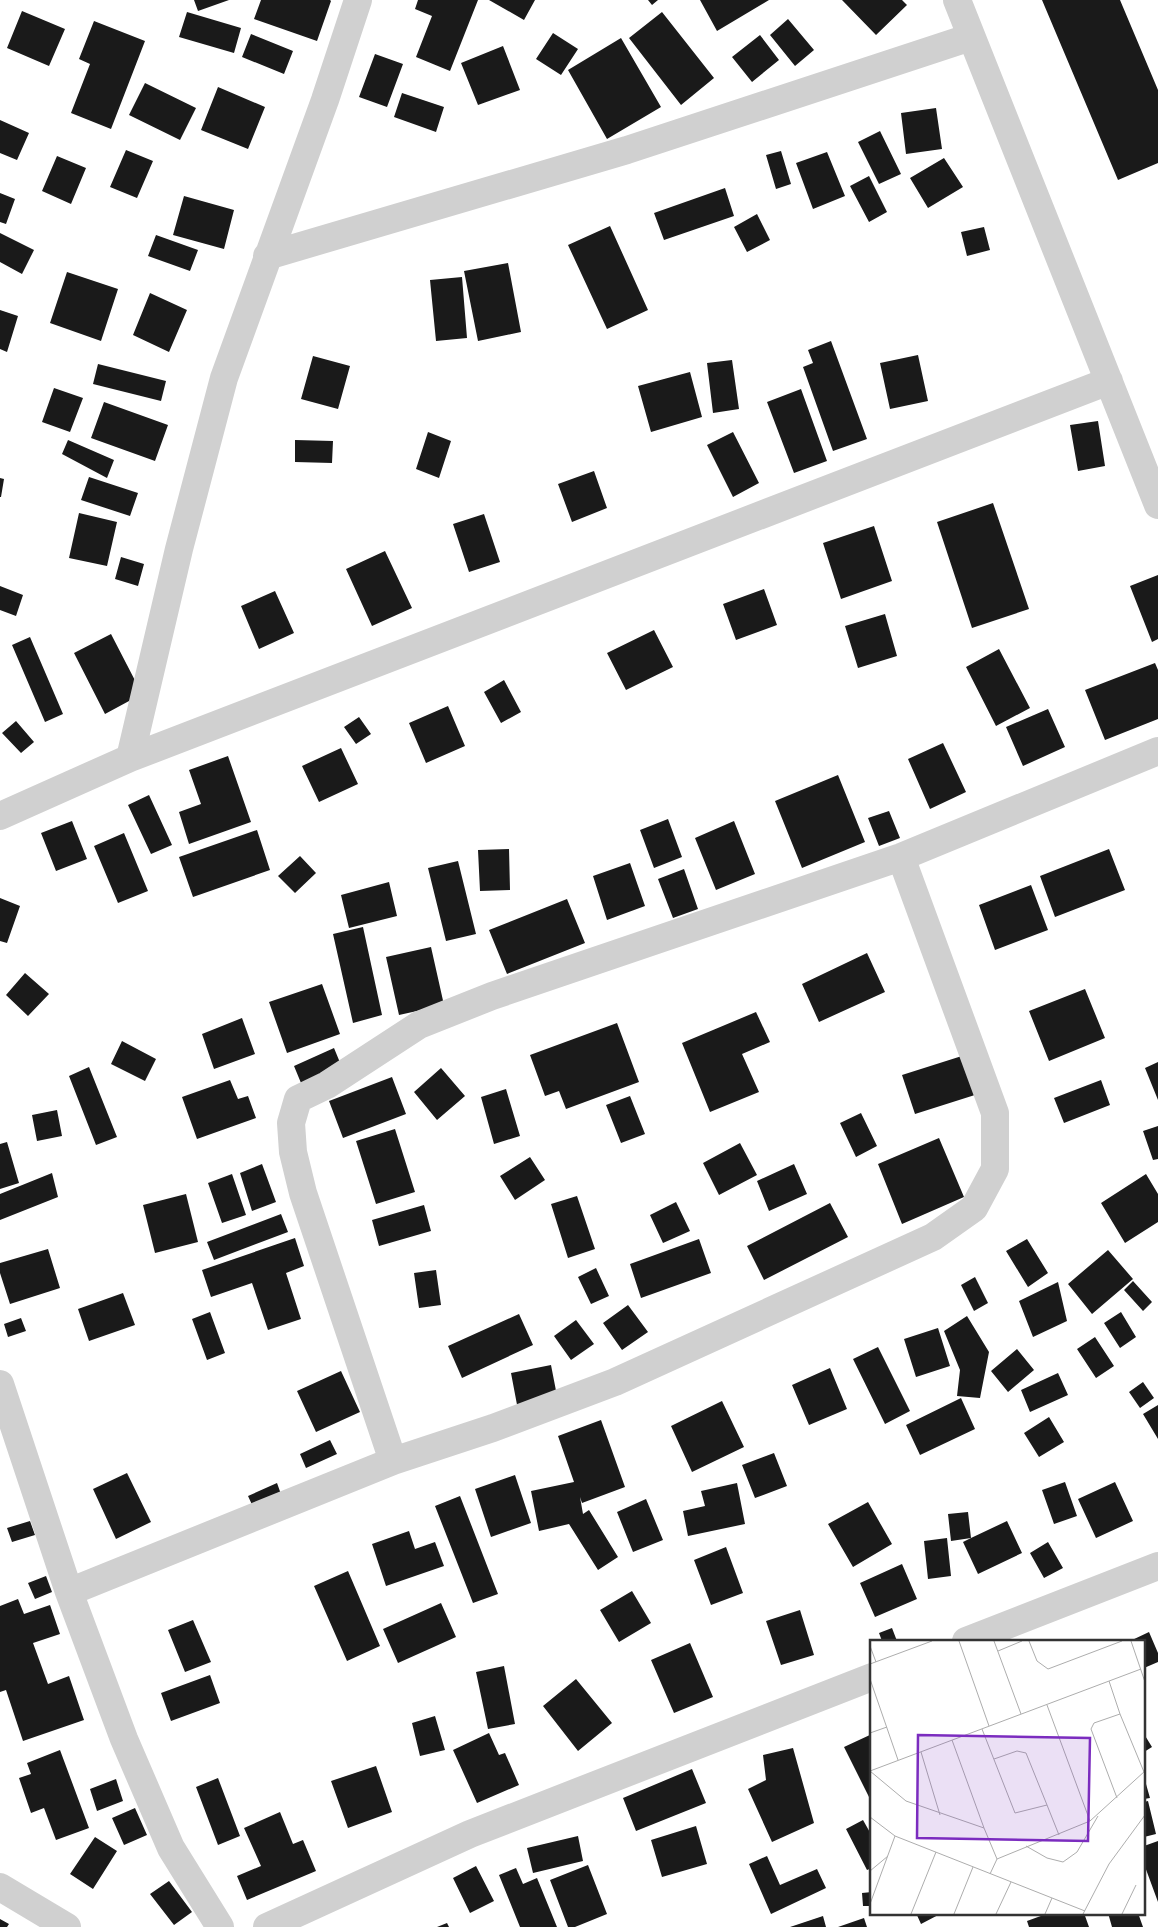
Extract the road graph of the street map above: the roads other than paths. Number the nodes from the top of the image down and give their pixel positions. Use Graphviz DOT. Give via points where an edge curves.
graph roads {
  1 [pos="358,0"];
  2 [pos="957,0"];
  3 [pos="971,37"];
  4 [pos="267,256"];
  5 [pos="1109,381"];
  6 [pos="1158,504"];
  7 [pos="1158,751"];
  8 [pos="130,758"];
  9 [pos="0,816"];
  10 [pos="901,857"];
  11 [pos="0,1384"];
  12 [pos="393,1461"];
  13 [pos="1158,1566"];
  14 [pos="69,1592"];
  15 [pos="969,1640"];
  16 [pos="870,1678"];
  17 [pos="0,1887"];
  18 [pos="66,1927"];
  19 [pos="220,1927"];
  20 [pos="267,1927"];
  1 -- 4 [label="street"];
  2 -- 3 [label="street"];
  3 -- 4 [label="street" via="627,150"];
  3 -- 5 [label="street"];
  4 -- 8 [label="street" via="224,378"];
  5 -- 6 [label="street"];
  5 -- 8 [label="street"];
  7 -- 10 [label="street"];
  8 -- 9 [label="street"];
  10 -- 12 [label="street" via="995,1113 996,1169 974,1208 933,1237 615,1382"];
  10 -- 12 [label="street" via="492,996 419,1025 328,1085 298,1099 291,1123 293,1152 303,1192"];
  11 -- 14 [label="street"];
  12 -- 14 [label="street"];
  13 -- 15 [label="street"];
  14 -- 19 [label="street" via="124,1739 171,1848"];
  16 -- 20 [label="street" via="470,1834"];
  17 -- 18 [label="street"];
}
